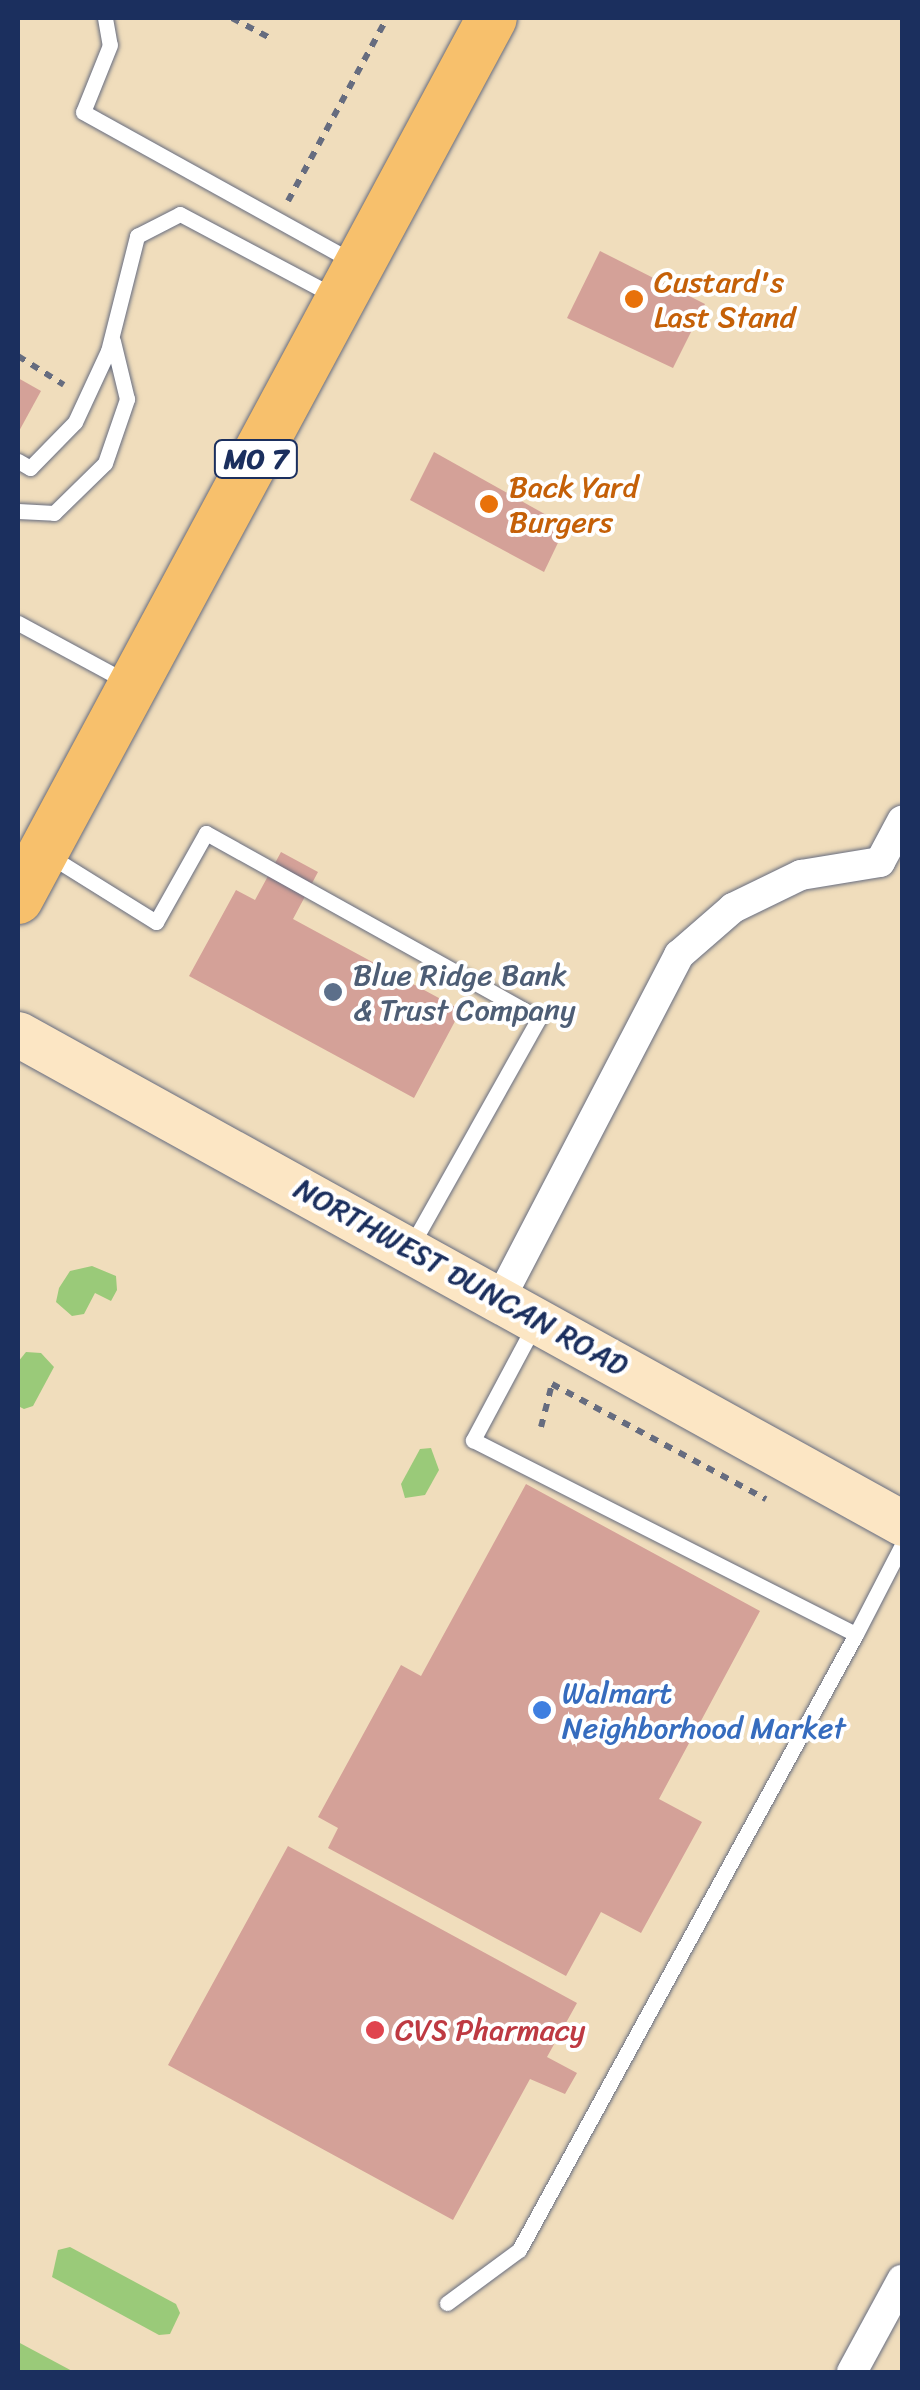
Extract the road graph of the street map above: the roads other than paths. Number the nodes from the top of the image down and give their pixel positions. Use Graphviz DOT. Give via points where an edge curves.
graph roads {
  1 [pos="105,18"];
  2 [pos="492,18"];
  3 [pos="353,284"];
  4 [pos="112,335"];
  5 [pos="18,461"];
  6 [pos="18,510"];
  7 [pos="18,623"];
  8 [pos="134,686"];
  9 [pos="902,820"];
  10 [pos="42,851"];
  11 [pos="892,868"];
  12 [pos="18,899"];
  13 [pos="18,1034"];
  14 [pos="410,1248"];
  15 [pos="520,1308"];
  16 [pos="902,1523"];
  17 [pos="902,1546"];
  18 [pos="856,1634"];
  19 [pos="902,2280"];
  20 [pos="448,2303"];
  21 [pos="852,2372"];
  1 -- 3 [label="lane" via="110,44 83,112 278,218"];
  2 -- 3 [label="main road, MO 7"];
  3 -- 4 [label="lane" via="180,214 137,236"];
  3 -- 8 [label="main road, MO 7"];
  4 -- 5 [label="lane" via="75,422 30,468"];
  4 -- 6 [label="lane" via="128,399 105,463 54,513"];
  7 -- 8 [label="lane"];
  8 -- 10 [label="main road, MO 7"];
  9 -- 11 [label="street"];
  10 -- 12 [label="main road, MO 7"];
  10 -- 14 [label="lane" via="156,922 206,833 539,1018"];
  11 -- 15 [label="street" via="802,874 733,908 679,955"];
  13 -- 14 [label="street, NORTHWEST DUNCAN ROAD"];
  14 -- 15 [label="street, NORTHWEST DUNCAN ROAD"];
  15 -- 16 [label="street, NORTHWEST DUNCAN ROAD"];
  15 -- 18 [label="lane" via="473,1440"];
  17 -- 18 [label="lane"];
  18 -- 20 [label="lane" via="520,2250"];
  19 -- 21 [label="street"];
}
